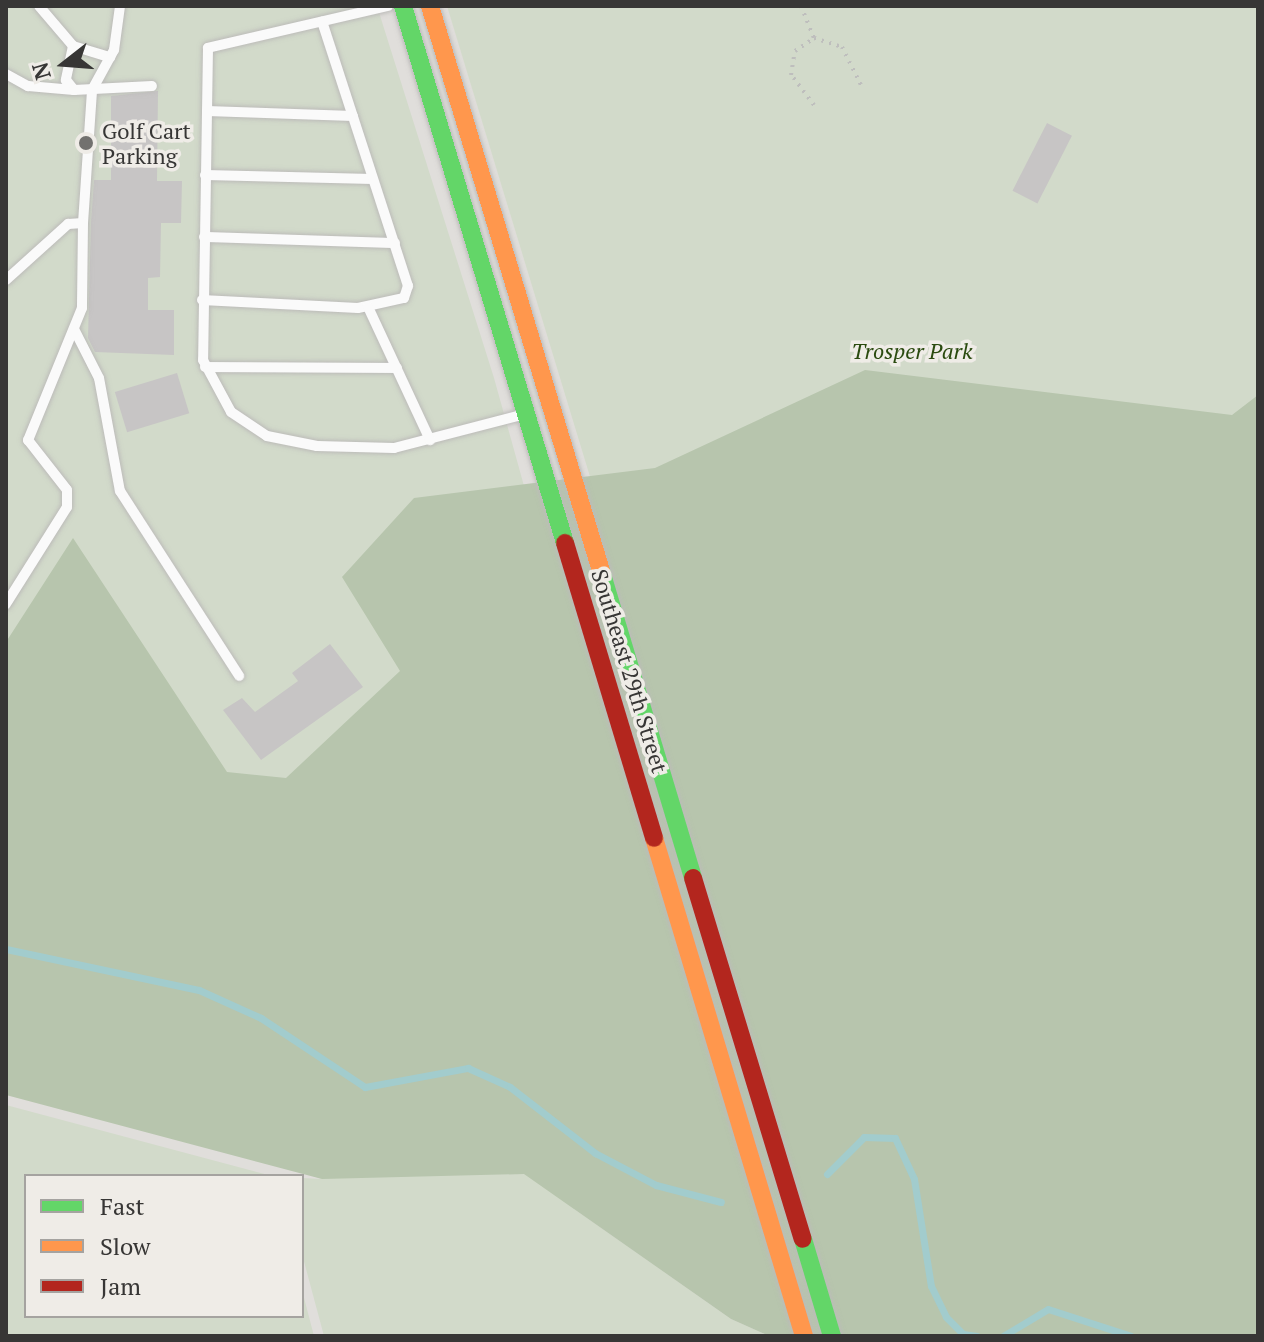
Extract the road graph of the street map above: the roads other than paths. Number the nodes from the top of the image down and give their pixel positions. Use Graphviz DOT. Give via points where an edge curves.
graph roads {
  1 [pos="39,6"];
  2 [pos="120,6"];
  3 [pos="388,6"];
  4 [pos="403,6"];
  5 [pos="430,6"];
  6 [pos="322,22"];
  7 [pos="73,46"];
  8 [pos="110,57"];
  9 [pos="6,74"];
  10 [pos="66,80"];
  11 [pos="152,86"];
  12 [pos="50,88"];
  13 [pos="74,90"];
  14 [pos="92,90"];
  15 [pos="207,111"];
  16 [pos="353,116"];
  17 [pos="205,175"];
  18 [pos="373,179"];
  19 [pos="83,223"];
  20 [pos="204,237"];
  21 [pos="395,243"];
  22 [pos="6,280"];
  23 [pos="202,300"];
  24 [pos="368,307"];
  25 [pos="74,329"];
  26 [pos="205,367"];
  27 [pos="397,368"];
  28 [pos="550,407"];
  29 [pos="525,414"];
  30 [pos="430,440"];
  31 [pos="6,604"];
  32 [pos="239,676"];
  33 [pos="804,1336"];
  34 [pos="832,1336"];
  1 -- 7 [label="lane"];
  2 -- 8 [label="lane"];
  3 -- 6 [label="lane"];
  4 -- 29 [label="main road, Southeast 29th Street"];
  5 -- 28 [label="main road, Southeast 29th Street"];
  6 -- 15 [label="lane" via="208,48"];
  6 -- 16 [label="lane"];
  7 -- 8 [label="lane"];
  7 -- 10 [label="lane"];
  8 -- 14 [label="lane"];
  9 -- 12 [label="lane"];
  10 -- 12 [label="lane"];
  10 -- 13 [label="lane"];
  11 -- 14 [label="lane"];
  12 -- 13 [label="lane"];
  13 -- 14 [label="lane"];
  14 -- 19 [label="lane"];
  15 -- 16 [label="lane"];
  15 -- 17 [label="lane"];
  16 -- 18 [label="lane"];
  17 -- 18 [label="lane"];
  17 -- 20 [label="lane"];
  18 -- 21 [label="lane"];
  19 -- 22 [label="lane" via="68,224"];
  19 -- 25 [label="lane" via="82,308"];
  20 -- 21 [label="lane"];
  20 -- 23 [label="lane"];
  21 -- 24 [label="lane" via="408,286 404,298"];
  23 -- 24 [label="lane"];
  23 -- 26 [label="lane"];
  24 -- 27 [label="lane"];
  25 -- 31 [label="lane" via="28,440 67,490 67,507"];
  25 -- 32 [label="lane" via="99,378 120,491"];
  26 -- 27 [label="lane"];
  26 -- 30 [label="lane" via="231,412 267,436 348,447"];
  27 -- 30 [label="lane"];
  28 -- 29 [label="lane"];
  28 -- 34 [label="main road, Southeast 29th Street"];
  29 -- 30 [label="lane"];
  29 -- 33 [label="main road, Southeast 29th Street"];
}
